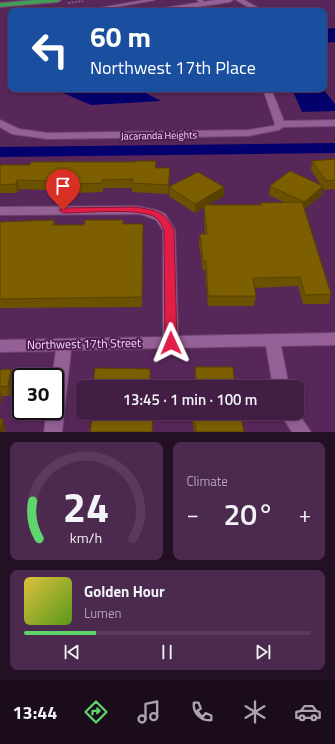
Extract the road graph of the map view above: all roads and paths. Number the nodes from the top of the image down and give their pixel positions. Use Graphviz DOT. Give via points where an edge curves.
graph roads {
  1 [pos="58,0"];
  2 [pos="153,0"];
  3 [pos="230,0"];
  4 [pos="239,0"];
  5 [pos="202,2"];
  6 [pos="0,5"];
  7 [pos="103,8"];
  8 [pos="172,8"];
  9 [pos="254,8"];
  10 [pos="268,92"];
  11 [pos="335,123"];
  12 [pos="0,124"];
  13 [pos="280,124"];
  14 [pos="0,211"];
  15 [pos="335,339"];
  16 [pos="272,340"];
  17 [pos="171,343"];
  18 [pos="64,344"];
  19 [pos="0,346"];
  20 [pos="280,380"];
  21 [pos="293,420"];
  22 [pos="54,432"];
  23 [pos="302,432"];
  1 -- 6 [label="highway"];
  2 -- 7 [label="lane"];
  3 -- 5 [label="street"];
  4 -- 9 [label="street"];
  5 -- 8 [label="street"];
  10 -- 13 [label="street"];
  11 -- 13 [label="street, Jacaranda Heights"];
  12 -- 13 [label="street, Jacaranda Heights" via="16,132 48,136 248,133 276,128"];
  14 -- 17 [label="street" via="136,210 155,213 164,219 168,226"];
  15 -- 16 [label="street, Northwest 17th Street"];
  16 -- 17 [label="street, Northwest 17th Street"];
  16 -- 20 [label="street"];
  17 -- 18 [label="street, Northwest 17th Street"];
  18 -- 19 [label="street, Northwest 17th Street"];
  18 -- 22 [label="street"];
  21 -- 23 [label="street"];
}
